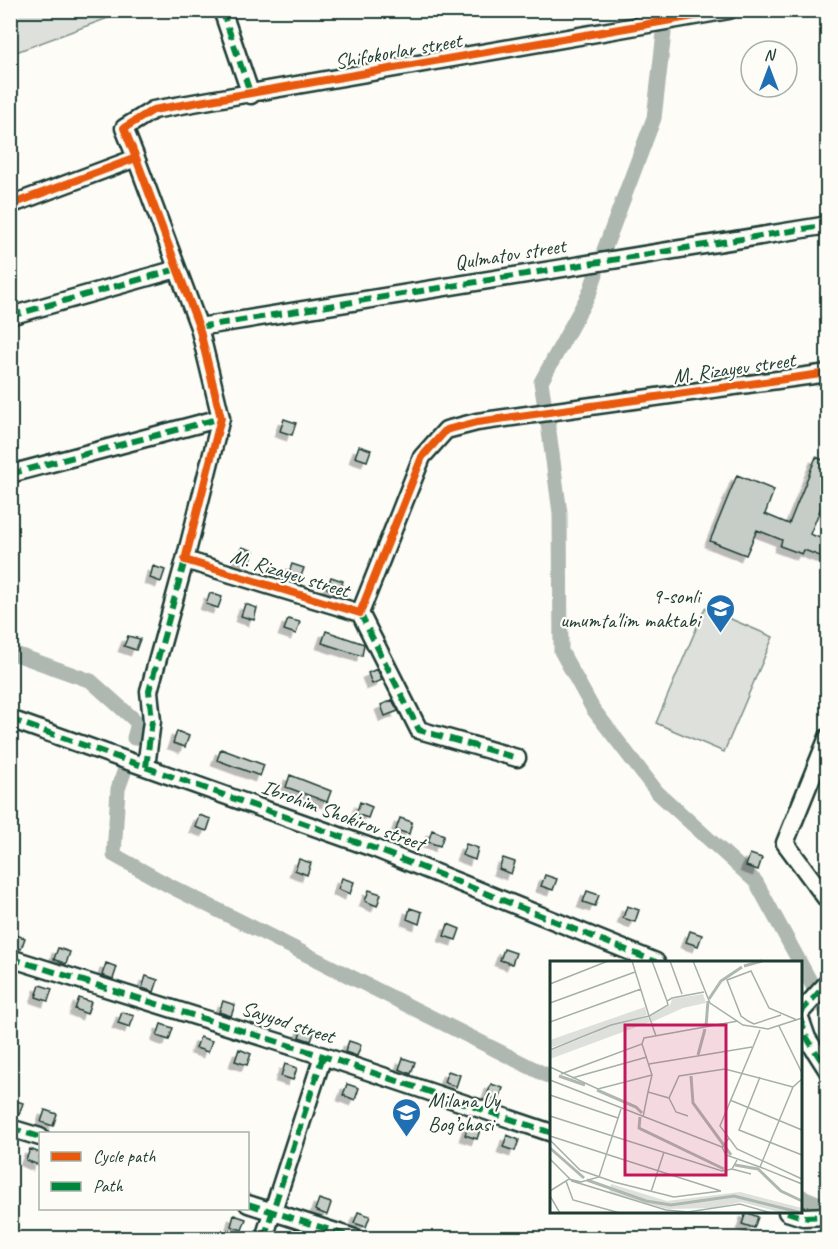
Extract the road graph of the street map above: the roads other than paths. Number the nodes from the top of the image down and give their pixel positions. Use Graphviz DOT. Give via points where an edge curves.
graph roads {
  1 [pos="222,10"];
  2 [pos="729,10"];
  3 [pos="251,95"];
  4 [pos="136,158"];
  5 [pos="10,205"];
  6 [pos="828,225"];
  7 [pos="177,269"];
  8 [pos="10,316"];
  9 [pos="199,327"];
  10 [pos="828,373"];
  11 [pos="221,418"];
  12 [pos="10,474"];
  13 [pos="185,560"];
  14 [pos="360,613"];
  15 [pos="10,719"];
  16 [pos="828,737"];
  17 [pos="517,758"];
  18 [pos="146,768"];
  19 [pos="828,901"];
  20 [pos="10,958"];
  21 [pos="651,961"];
  22 [pos="828,982"];
  23 [pos="805,1007"];
  24 [pos="802,1021"];
  25 [pos="323,1056"];
  26 [pos="828,1071"];
  27 [pos="10,1128"];
  28 [pos="550,1132"];
  29 [pos="39,1137"];
  30 [pos="249,1204"];
  31 [pos="274,1212"];
  32 [pos="790,1213"];
  33 [pos="828,1216"];
  34 [pos="264,1239"];
  35 [pos="355,1239"];
  1 -- 3 [label="street"];
  2 -- 3 [label="street, Shifokorlar street"];
  3 -- 4 [label="street, Shifokorlar street" via="153,110 124,128"];
  4 -- 5 [label="street"];
  4 -- 7 [label="street"];
  6 -- 9 [label="street, Qulmatov street"];
  7 -- 8 [label="street"];
  7 -- 9 [label="street"];
  9 -- 11 [label="street"];
  10 -- 14 [label="street, M. Rizayev street" via="477,422 446,430 422,457"];
  11 -- 12 [label="street"];
  11 -- 13 [label="street"];
  13 -- 14 [label="street, M. Rizayev street"];
  13 -- 18 [label="street" via="149,691 152,722"];
  14 -- 17 [label="street, M. Rizayev street" via="418,730"];
  15 -- 18 [label="street, Ibrohim Shokirov street"];
  16 -- 19 [label="street" via="785,843"];
  18 -- 21 [label="street, Ibrohim Shokirov street" via="376,849"];
  20 -- 25 [label="street, Sayyod street"];
  22 -- 23 [label="street"];
  24 -- 26 [label="street" via="807,1038"];
  25 -- 28 [label="street, Sayyod street"];
  25 -- 31 [label="street"];
  27 -- 29 [label="street"];
  30 -- 31 [label="street"];
  31 -- 34 [label="street"];
  31 -- 35 [label="street"];
  32 -- 33 [label="street"];
}
